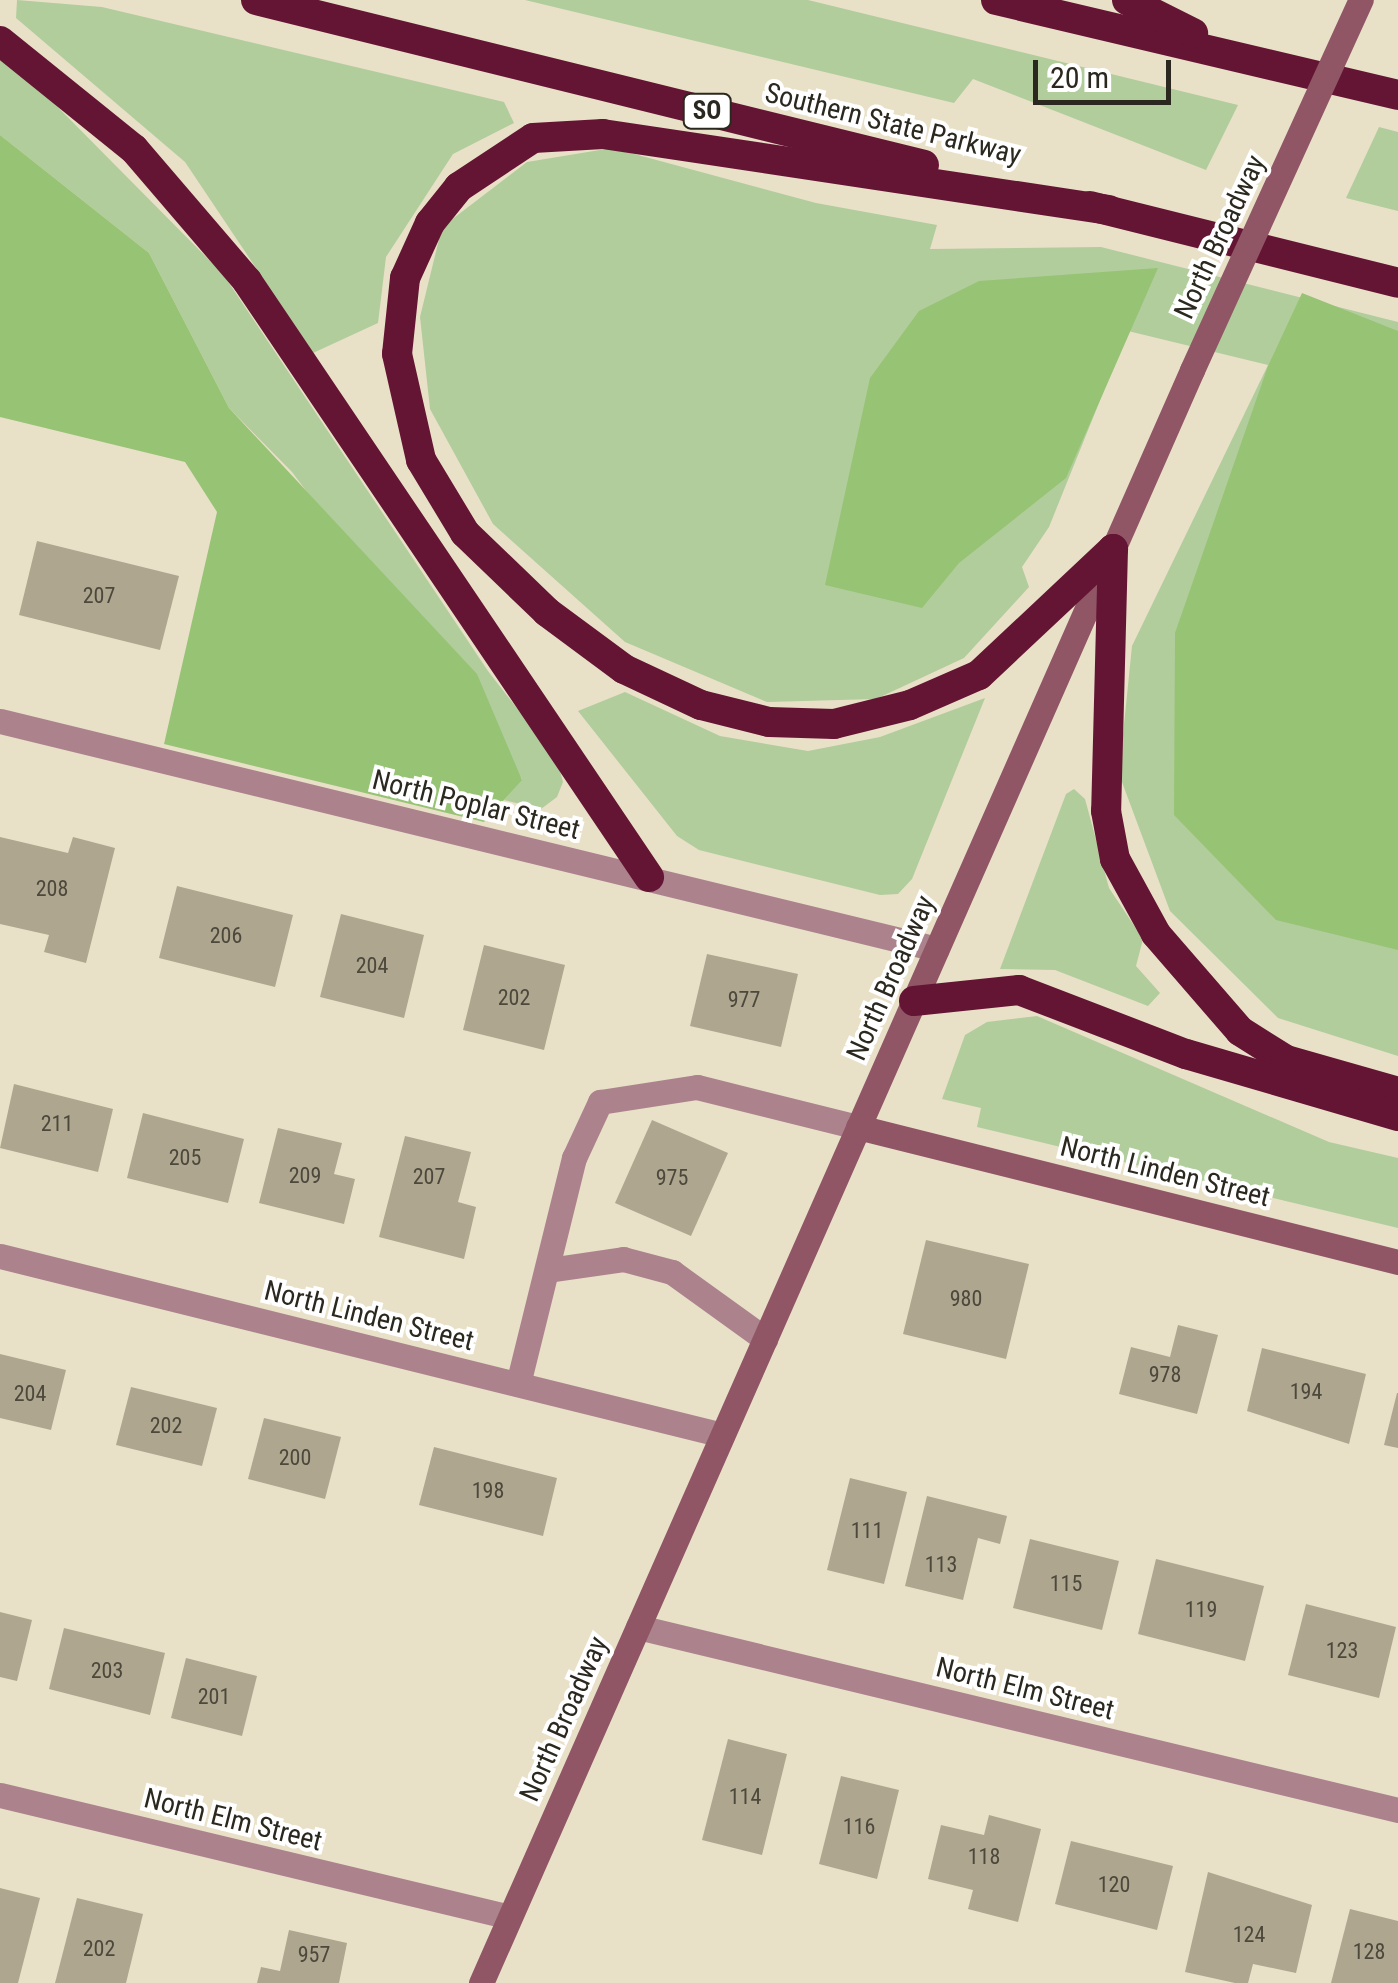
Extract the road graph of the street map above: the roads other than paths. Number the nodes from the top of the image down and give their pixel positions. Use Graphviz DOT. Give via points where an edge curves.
graph roads {
  1 [pos="256,0"];
  2 [pos="996,0"];
  3 [pos="1126,0"];
  4 [pos="1362,0"];
  5 [pos="0,41"];
  6 [pos="1241,57"];
  7 [pos="1398,94"];
  8 [pos="1109,210"];
  9 [pos="1398,282"];
  10 [pos="1113,549"];
  11 [pos="0,721"];
  12 [pos="649,877"];
  13 [pos="937,949"];
  14 [pos="914,1001"];
  15 [pos="1398,1092"];
  16 [pos="1398,1116"];
  17 [pos="858,1127"];
  18 [pos="0,1256"];
  19 [pos="1398,1262"];
  20 [pos="548,1270"];
  21 [pos="765,1339"];
  22 [pos="518,1384"];
  23 [pos="722,1435"];
  24 [pos="638,1627"];
  25 [pos="0,1795"];
  26 [pos="1398,1810"];
  27 [pos="510,1917"];
  28 [pos="481,1983"];
  1 -- 8 [label="highway, Southern State Parkway / SO"];
  2 -- 6 [label="highway"];
  3 -- 6 [label="highway"];
  4 -- 10 [label="main road, North Broadway, bridge"];
  5 -- 12 [label="highway" via="134,149 247,281"];
  6 -- 7 [label="highway"];
  8 -- 9 [label="highway, Southern State Parkway / SO"];
  8 -- 10 [label="highway" via="603,134 533,138 459,186 430,222 405,278 396,354 421,460 465,533 546,612 608,657 701,705 769,722 834,724 910,705 979,675"];
  10 -- 13 [label="main road, North Broadway"];
  10 -- 15 [label="highway" via="1106,812 1115,859 1156,934 1240,1031 1286,1060"];
  11 -- 12 [label="street, North Poplar Street"];
  12 -- 13 [label="street, North Poplar Street"];
  13 -- 14 [label="main road, North Broadway"];
  14 -- 16 [label="highway" via="1020,990 1186,1054"];
  14 -- 17 [label="main road, North Broadway"];
  17 -- 19 [label="main road, North Linden Street"];
  17 -- 20 [label="street" via="697,1087 600,1102"];
  17 -- 21 [label="main road, North Broadway"];
  18 -- 22 [label="street, North Linden Street"];
  20 -- 21 [label="street" via="624,1259 672,1272"];
  20 -- 22 [label="street"];
  21 -- 23 [label="main road, North Broadway"];
  22 -- 23 [label="street, North Linden Street"];
  23 -- 24 [label="main road, North Broadway"];
  24 -- 26 [label="street, North Elm Street"];
  24 -- 27 [label="main road, North Broadway"];
  25 -- 27 [label="street, North Elm Street"];
  27 -- 28 [label="main road, North Broadway"];
}
